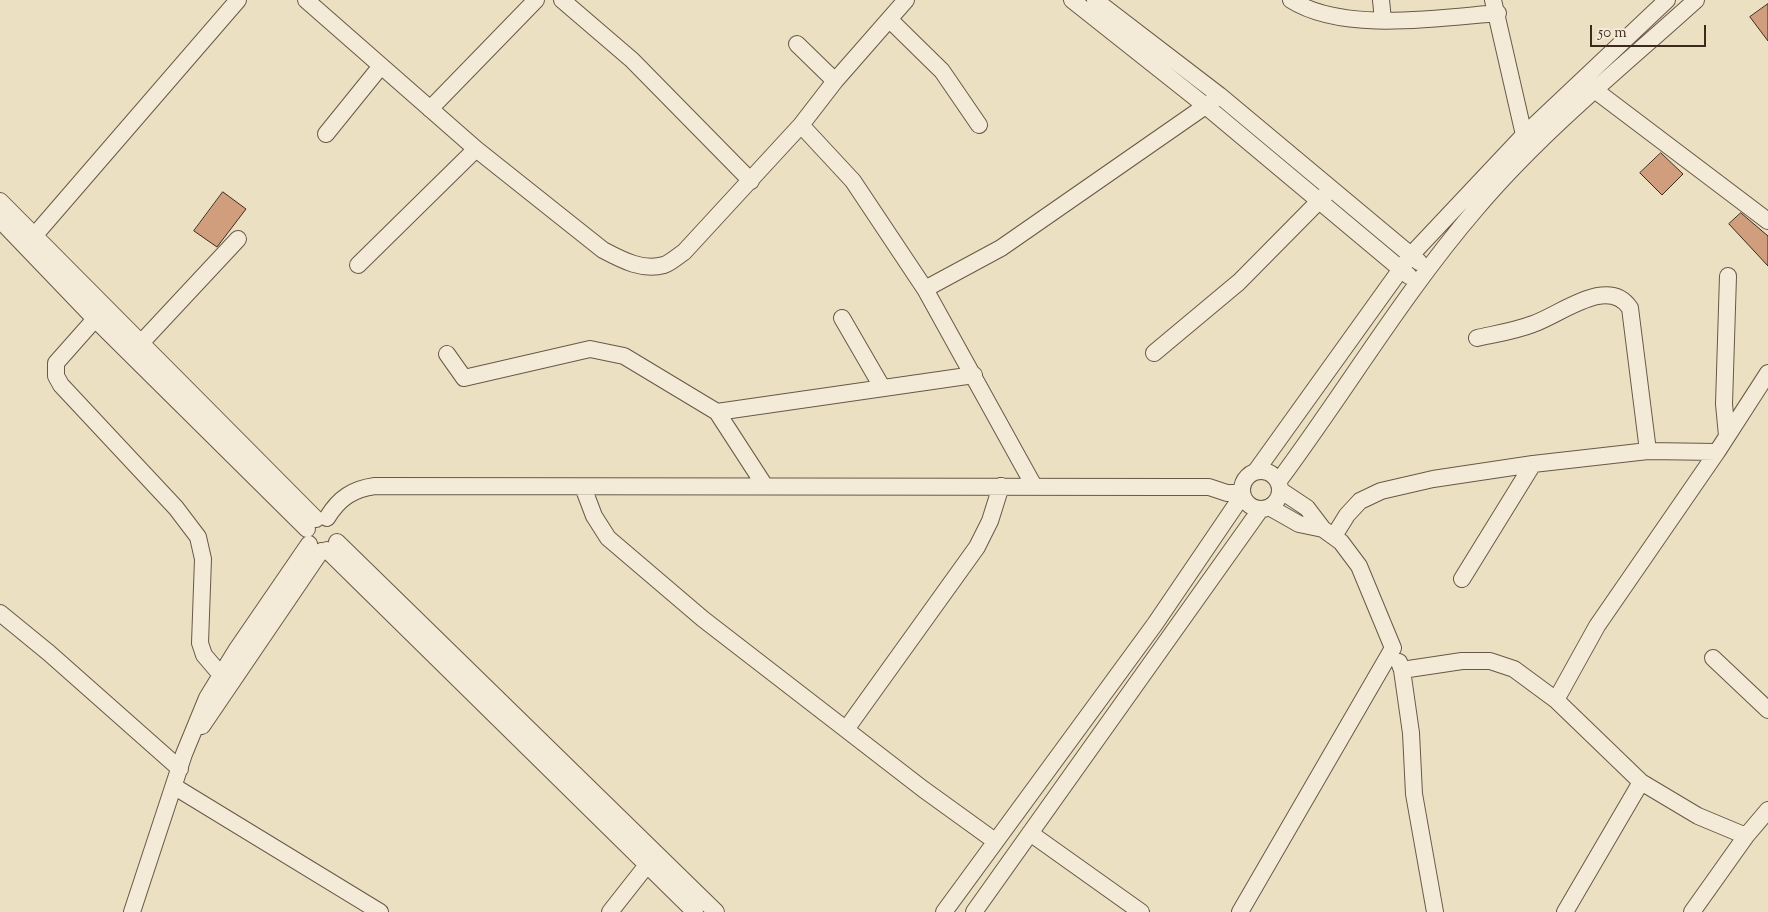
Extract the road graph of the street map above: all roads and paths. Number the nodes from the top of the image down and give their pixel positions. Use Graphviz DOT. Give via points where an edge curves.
graph roads {
  1 [pos="238,0"];
  2 [pos="306,0"];
  3 [pos="536,0"];
  4 [pos="562,0"];
  5 [pos="906,0"];
  6 [pos="1072,0"];
  7 [pos="1095,0"];
  8 [pos="1291,0"];
  9 [pos="1380,0"];
  10 [pos="1667,0"];
  11 [pos="1696,0"];
  12 [pos="1495,7"];
  13 [pos="890,20"];
  14 [pos="1383,20"];
  15 [pos="797,44"];
  16 [pos="381,66"];
  17 [pos="835,81"];
  18 [pos="1596,91"];
  19 [pos="1219,95"];
  20 [pos="1208,107"];
  21 [pos="430,109"];
  22 [pos="801,125"];
  23 [pos="979,125"];
  24 [pos="326,134"];
  25 [pos="1524,135"];
  26 [pos="476,149"];
  27 [pos="751,181"];
  28 [pos="1331,189"];
  29 [pos="0,200"];
  30 [pos="1319,201"];
  31 [pos="0,220"];
  32 [pos="1768,221"];
  33 [pos="238,239"];
  34 [pos="31,241"];
  35 [pos="1411,255"];
  36 [pos="358,265"];
  37 [pos="1400,268"];
  38 [pos="1428,270"];
  39 [pos="1728,276"];
  40 [pos="1418,284"];
  41 [pos="926,289"];
  42 [pos="842,318"];
  43 [pos="95,319"];
  44 [pos="1476,338"];
  45 [pos="140,344"];
  46 [pos="447,354"];
  47 [pos="1154,354"];
  48 [pos="1768,373"];
  49 [pos="974,375"];
  50 [pos="882,387"];
  51 [pos="717,412"];
  52 [pos="1727,436"];
  53 [pos="1648,451"];
  54 [pos="1717,452"];
  55 [pos="1533,464"];
  56 [pos="1246,485"];
  57 [pos="765,486"];
  58 [pos="1001,486"];
  59 [pos="1034,486"];
  60 [pos="1279,486"];
  61 [pos="583,487"];
  62 [pos="1265,508"];
  63 [pos="1329,533"];
  64 [pos="320,536"];
  65 [pos="1462,578"];
  66 [pos="0,613"];
  67 [pos="1393,648"];
  68 [pos="1713,658"];
  69 [pos="1402,670"];
  70 [pos="221,674"];
  71 [pos="1556,700"];
  72 [pos="1768,710"];
  73 [pos="847,728"];
  74 [pos="188,744"];
  75 [pos="180,769"];
  76 [pos="1641,782"];
  77 [pos="175,787"];
  78 [pos="1768,810"];
  79 [pos="1030,833"];
  80 [pos="1746,836"];
  81 [pos="995,841"];
  82 [pos="647,865"];
  83 [pos="132,912"];
  84 [pos="380,912"];
  85 [pos="610,912"];
  86 [pos="695,912"];
  87 [pos="716,912"];
  88 [pos="944,912"];
  89 [pos="974,912"];
  90 [pos="1141,912"];
  91 [pos="1240,912"];
  92 [pos="1435,912"];
  93 [pos="1565,912"];
  94 [pos="1692,912"];
  1 -- 34 [label="street"];
  2 -- 16 [label="street"];
  3 -- 21 [label="street"];
  4 -- 27 [label="street" via="632,60"];
  5 -- 13 [label="street"];
  6 -- 20 [label="street"];
  7 -- 19 [label="street"];
  8 -- 14 [label="street" via="1328,16"];
  9 -- 14 [label="street"];
  10 -- 25 [label="street"];
  11 -- 18 [label="street"];
  12 -- 14 [label="street"];
  12 -- 25 [label="street"];
  13 -- 17 [label="street"];
  13 -- 23 [label="street" via="942,71"];
  15 -- 17 [label="street"];
  16 -- 21 [label="street"];
  16 -- 24 [label="street"];
  17 -- 22 [label="street"];
  18 -- 32 [label="street"];
  18 -- 38 [label="street" via="1476,208"];
  19 -- 20 [label="street"];
  19 -- 28 [label="street"];
  20 -- 30 [label="street"];
  20 -- 41 [label="street" via="1001,248"];
  21 -- 26 [label="street"];
  22 -- 27 [label="street"];
  22 -- 41 [label="street" via="853,181"];
  25 -- 35 [label="street"];
  26 -- 27 [label="street" via="604,250 626,263 646,267 665,265 684,252"];
  26 -- 36 [label="street"];
  28 -- 30 [label="street"];
  28 -- 35 [label="street"];
  29 -- 34 [label="street"];
  30 -- 37 [label="street"];
  30 -- 47 [label="street" via="1239,282"];
  31 -- 34 [label="street"];
  33 -- 45 [label="street"];
  34 -- 43 [label="street"];
  34 -- 45 [label="street"];
  35 -- 37 [label="street"];
  35 -- 38 [label="street"];
  37 -- 40 [label="street"];
  37 -- 56 [label="street"];
  38 -- 40 [label="street"];
  39 -- 52 [label="street" via="1724,404"];
  40 -- 60 [label="street"];
  41 -- 49 [label="street"];
  42 -- 50 [label="street"];
  43 -- 64 [label="street"];
  43 -- 70 [label="street" via="56,363 56,376 60,385 176,508 198,537 203,558 200,643 204,655"];
  44 -- 53 [label="street" via="1533,324 1602,294 1616,295 1630,308"];
  45 -- 64 [label="street"];
  46 -- 51 [label="street" via="464,378 590,350 624,356"];
  48 -- 52 [label="street"];
  49 -- 50 [label="street"];
  49 -- 59 [label="street"];
  50 -- 51 [label="street"];
  51 -- 57 [label="street"];
  52 -- 54 [label="street"];
  53 -- 54 [label="street"];
  53 -- 55 [label="street"];
  54 -- 71 [label="street" via="1597,626"];
  55 -- 63 [label="street" via="1433,479 1381,491 1360,501"];
  55 -- 65 [label="street"];
  56 -- 59 [label="street" via="1227,480 1209,487"];
  56 -- 60 [label="street" via="1269,472"];
  56 -- 62 [label="street" via="1247,504"];
  56 -- 81 [label="street" via="1154,624"];
  57 -- 58 [label="street"];
  57 -- 61 [label="street"];
  58 -- 59 [label="street"];
  58 -- 73 [label="street" via="990,521 977,547"];
  60 -- 62 [label="street" via="1279,497"];
  60 -- 63 [label="street" via="1308,508"];
  61 -- 64 [label="street" via="375,486 342,498"];
  61 -- 73 [label="street" via="594,516 608,538 703,619"];
  62 -- 63 [label="street" via="1298,524"];
  62 -- 79 [label="street"];
  63 -- 67 [label="street" via="1359,566"];
  64 -- 70 [label="street"];
  64 -- 74 [label="street" via="217,706"];
  64 -- 82 [label="street"];
  64 -- 87 [label="street"];
  66 -- 75 [label="street"];
  67 -- 69 [label="street"];
  67 -- 91 [label="street"];
  68 -- 72 [label="street"];
  69 -- 71 [label="street" via="1462,661 1490,661 1514,669"];
  69 -- 92 [label="street" via="1416,803"];
  70 -- 74 [label="street"];
  71 -- 76 [label="street"];
  73 -- 81 [label="street"];
  74 -- 75 [label="street"];
  75 -- 77 [label="street"];
  76 -- 80 [label="street" via="1698,816"];
  76 -- 93 [label="street"];
  77 -- 83 [label="street"];
  77 -- 84 [label="street"];
  78 -- 80 [label="street"];
  79 -- 89 [label="street"];
  79 -- 90 [label="street"];
  80 -- 94 [label="street"];
  81 -- 88 [label="street"];
  82 -- 85 [label="street"];
  82 -- 86 [label="street"];
}
